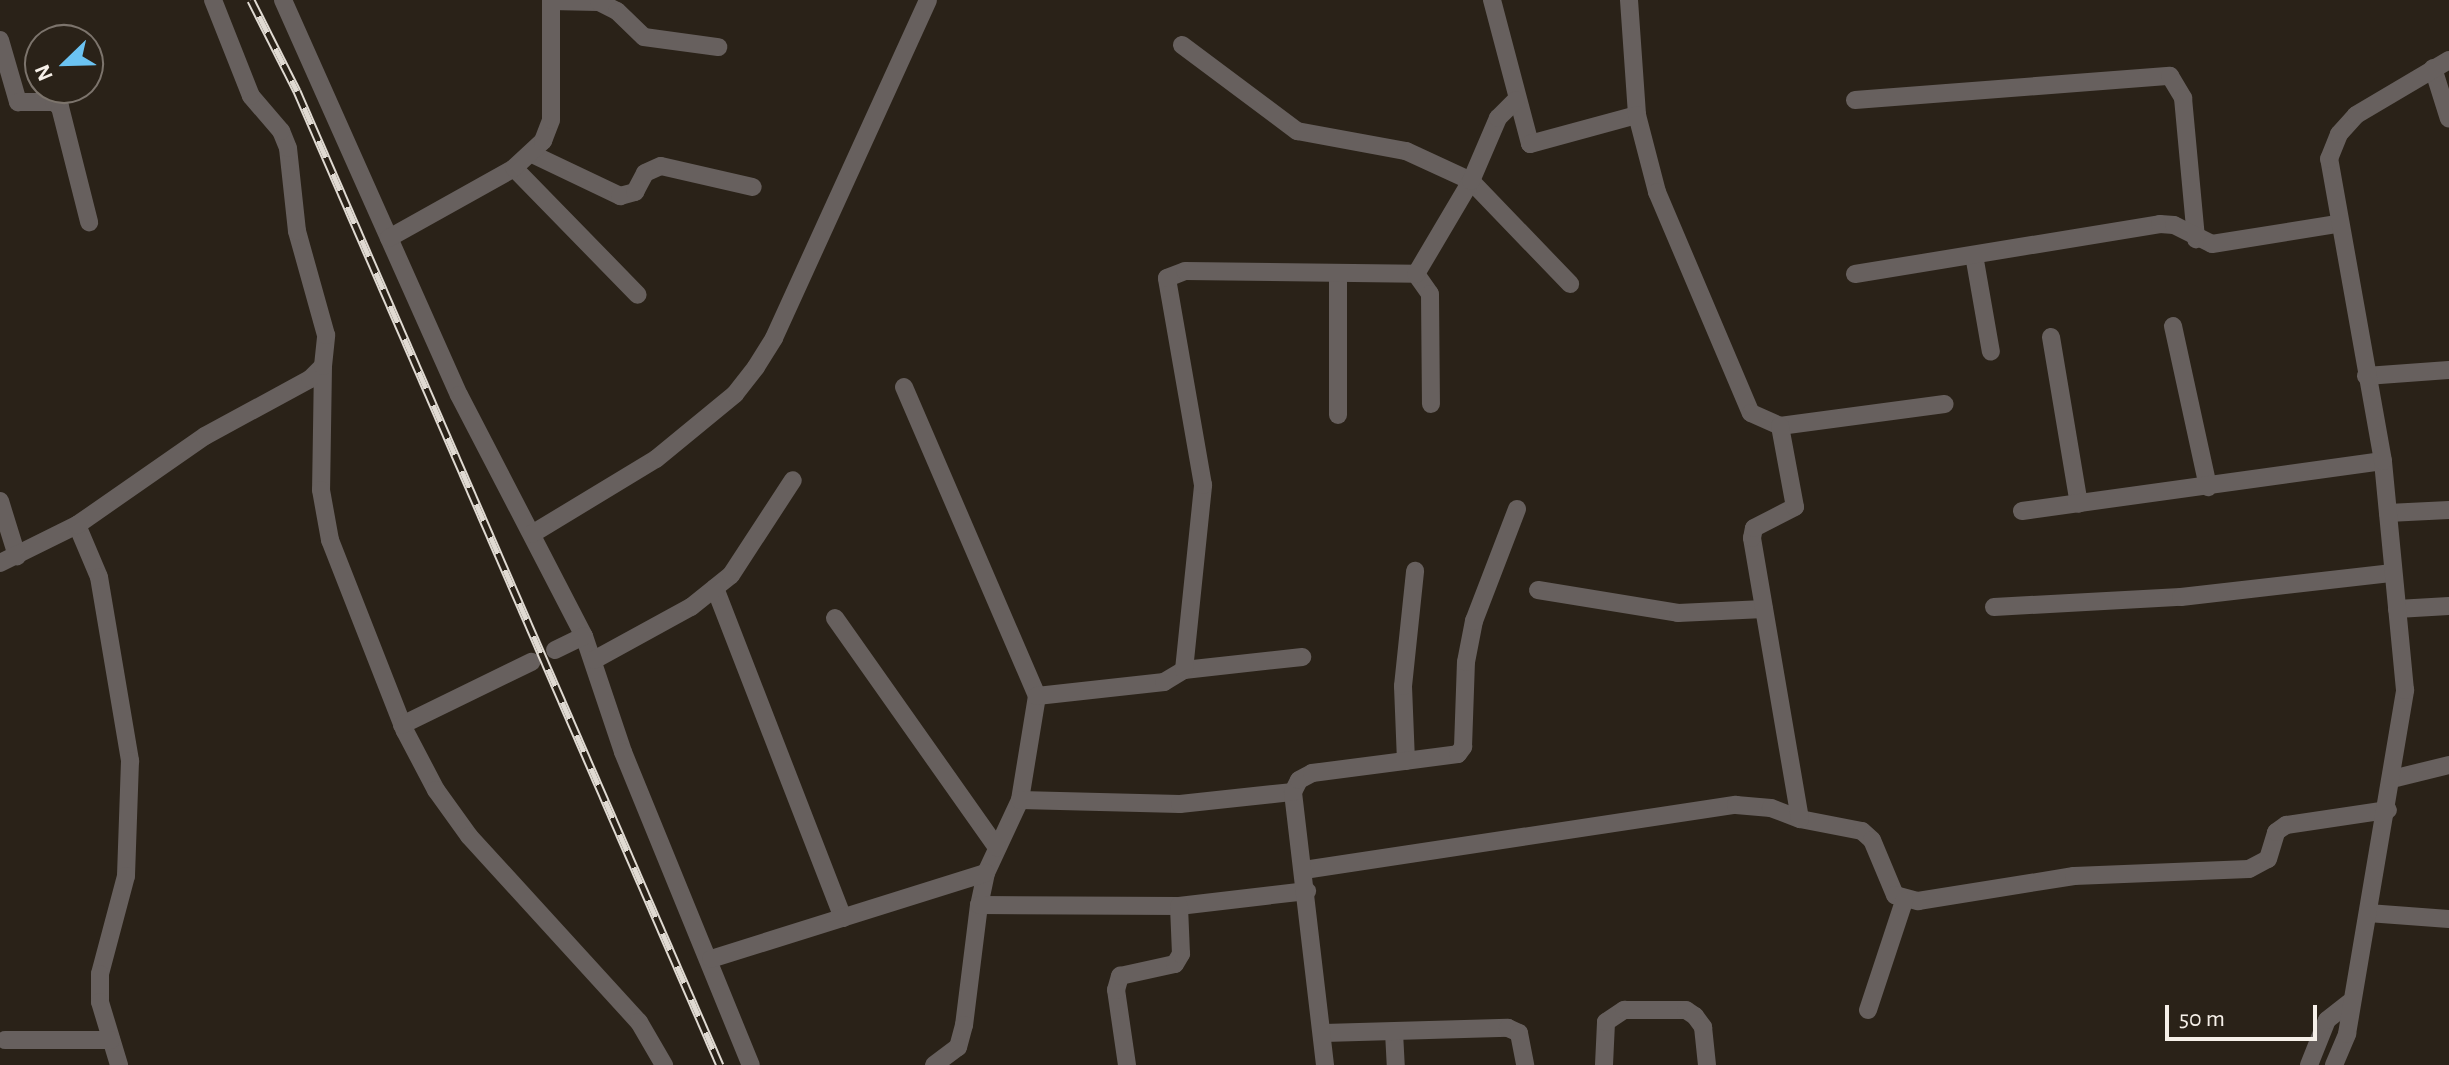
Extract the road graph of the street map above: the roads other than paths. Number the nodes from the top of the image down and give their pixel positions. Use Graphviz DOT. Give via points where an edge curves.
graph roads {
  1 [pos="213,0"];
  2 [pos="283,0"];
  3 [pos="551,0"];
  4 [pos="928,0"];
  5 [pos="1492,0"];
  6 [pos="1629,0"];
  7 [pos="0,40"];
  8 [pos="1182,45"];
  9 [pos="718,47"];
  10 [pos="2441,64"];
  11 [pos="1516,100"];
  12 [pos="1855,100"];
  13 [pos="1637,115"];
  14 [pos="2449,119"];
  15 [pos="532,154"];
  16 [pos="514,168"];
  17 [pos="1471,181"];
  18 [pos="753,187"];
  19 [pos="89,222"];
  20 [pos="2337,224"];
  21 [pos="389,238"];
  22 [pos="2196,239"];
  23 [pos="1974,255"];
  24 [pos="1338,273"];
  25 [pos="1416,274"];
  26 [pos="1855,274"];
  27 [pos="1570,284"];
  28 [pos="638,295"];
  29 [pos="2173,326"];
  30 [pos="2051,337"];
  31 [pos="1991,352"];
  32 [pos="323,366"];
  33 [pos="2449,370"];
  34 [pos="2366,376"];
  35 [pos="904,387"];
  36 [pos="1431,404"];
  37 [pos="1945,404"];
  38 [pos="1338,415"];
  39 [pos="1780,426"];
  40 [pos="2383,461"];
  41 [pos="793,480"];
  42 [pos="2208,487"];
  43 [pos="0,501"];
  44 [pos="2079,504"];
  45 [pos="1517,509"];
  46 [pos="2449,510"];
  47 [pos="2022,511"];
  48 [pos="2388,513"];
  49 [pos="77,525"];
  50 [pos="532,534"];
  51 [pos="9,560"];
  52 [pos="1415,571"];
  53 [pos="2393,573"];
  54 [pos="715,588"];
  55 [pos="1538,590"];
  56 [pos="2449,606"];
  57 [pos="1994,607"];
  58 [pos="1764,609"];
  59 [pos="2397,609"];
  60 [pos="835,618"];
  61 [pos="584,636"];
  62 [pos="555,650"];
  63 [pos="1302,657"];
  64 [pos="594,660"];
  65 [pos="531,662"];
  66 [pos="1184,670"];
  67 [pos="1037,696"];
  68 [pos="402,725"];
  69 [pos="1406,761"];
  70 [pos="2449,765"];
  71 [pos="2392,779"];
  72 [pos="1293,792"];
  73 [pos="1020,800"];
  74 [pos="2388,810"];
  75 [pos="1800,819"];
  76 [pos="997,848"];
  77 [pos="1304,870"];
  78 [pos="986,873"];
  79 [pos="1307,891"];
  80 [pos="1904,901"];
  81 [pos="979,905"];
  82 [pos="1179,906"];
  83 [pos="2368,913"];
  84 [pos="843,918"];
  85 [pos="2449,919"];
  86 [pos="711,959"];
  87 [pos="2349,1003"];
  88 [pos="1868,1010"];
  89 [pos="1394,1032"];
  90 [pos="1324,1033"];
  91 [pos="5,1040"];
  92 [pos="111,1040"];
  93 [pos="119,1065"];
  94 [pos="664,1065"];
  95 [pos="751,1065"];
  96 [pos="934,1065"];
  97 [pos="1127,1065"];
  98 [pos="1325,1065"];
  99 [pos="1396,1065"];
  100 [pos="1525,1065"];
  101 [pos="1604,1065"];
  102 [pos="1707,1065"];
  103 [pos="2309,1065"];
  104 [pos="2334,1065"];
  1 -- 32 [label="street" via="251,96 281,131 288,148 297,231 326,335"];
  2 -- 21 [label="street"];
  3 -- 9 [label="street" via="599,2 644,37"];
  3 -- 15 [label="street" via="551,120"];
  4 -- 50 [label="street" via="781,324 756,367 735,394 656,459"];
  5 -- 11 [label="street"];
  6 -- 13 [label="street"];
  7 -- 19 [label="street" via="18,102 54,102 60,107"];
  8 -- 17 [label="street" via="1297,131 1406,151"];
  10 -- 14 [label="street"];
  10 -- 20 [label="street" via="2356,115 2339,134 2329,159"];
  11 -- 13 [label="street" via="1530,144"];
  11 -- 17 [label="street" via="1498,118"];
  12 -- 22 [label="street" via="2170,76 2183,98"];
  13 -- 39 [label="street" via="1657,192 1751,413"];
  15 -- 16 [label="street"];
  15 -- 18 [label="street" via="620,196 635,192 645,173 661,166"];
  16 -- 21 [label="street"];
  16 -- 28 [label="street"];
  17 -- 25 [label="street"];
  17 -- 27 [label="street"];
  20 -- 22 [label="street" via="2212,244"];
  20 -- 34 [label="street"];
  21 -- 50 [label="street" via="459,395"];
  22 -- 23 [label="street" via="2174,225 2160,224"];
  23 -- 26 [label="street"];
  23 -- 31 [label="street"];
  24 -- 25 [label="street"];
  24 -- 38 [label="street"];
  24 -- 66 [label="street" via="1185,271 1167,278 1203,470"];
  25 -- 36 [label="street" via="1430,294"];
  29 -- 42 [label="street"];
  30 -- 44 [label="street"];
  32 -- 49 [label="street" via="310,379 205,436"];
  32 -- 68 [label="street" via="321,490 330,540"];
  33 -- 34 [label="street"];
  34 -- 40 [label="street"];
  35 -- 67 [label="street"];
  37 -- 39 [label="street"];
  39 -- 58 [label="street" via="1795,507 1754,528"];
  40 -- 42 [label="street"];
  40 -- 48 [label="street"];
  41 -- 54 [label="street" via="749,555"];
  42 -- 44 [label="street"];
  43 -- 51 [label="street"];
  44 -- 47 [label="street"];
  45 -- 69 [label="street" via="1469,639 1463,747 1452,757"];
  46 -- 48 [label="street"];
  48 -- 53 [label="street"];
  49 -- 51 [label="street"];
  49 -- 92 [label="street" via="99,577 130,761 126,876 108,927 100,974 100,1002"];
  50 -- 61 [label="street"];
  52 -- 69 [label="street" via="1403,686"];
  53 -- 57 [label="street" via="2168,598"];
  53 -- 59 [label="street"];
  54 -- 64 [label="street" via="691,607"];
  54 -- 84 [label="street"];
  55 -- 58 [label="street" via="1678,613"];
  56 -- 59 [label="street"];
  58 -- 75 [label="street"];
  59 -- 71 [label="street" via="2405,690"];
  60 -- 76 [label="street"];
  61 -- 62 [label="street"];
  61 -- 64 [label="street"];
  63 -- 66 [label="street"];
  64 -- 86 [label="street" via="618,738"];
  65 -- 68 [label="street"];
  66 -- 67 [label="street" via="1164,682"];
  67 -- 73 [label="street"];
  68 -- 94 [label="street" via="436,790 469,836 639,1022"];
  69 -- 72 [label="street" via="1312,773 1299,780"];
  70 -- 71 [label="street"];
  71 -- 74 [label="street"];
  72 -- 73 [label="street" via="1180,804"];
  72 -- 77 [label="street"];
  73 -- 76 [label="street"];
  74 -- 80 [label="street" via="2286,825 2276,832 2268,859 2249,869 2074,876"];
  74 -- 83 [label="street"];
  75 -- 77 [label="street" via="1771,808 1736,805"];
  75 -- 80 [label="street" via="1862,831 1872,840 1895,895"];
  76 -- 78 [label="street"];
  77 -- 79 [label="street"];
  78 -- 81 [label="street"];
  78 -- 84 [label="street"];
  79 -- 82 [label="street"];
  79 -- 90 [label="street"];
  80 -- 88 [label="street"];
  81 -- 82 [label="street"];
  81 -- 96 [label="street" via="958,1047"];
  82 -- 97 [label="street" via="1181,954 1175,964 1120,976 1116,990"];
  83 -- 85 [label="street"];
  83 -- 87 [label="street"];
  84 -- 86 [label="street"];
  86 -- 95 [label="street"];
  87 -- 103 [label="street" via="2327,1020"];
  87 -- 104 [label="street" via="2347,1034"];
  89 -- 90 [label="street"];
  89 -- 99 [label="street"];
  89 -- 100 [label="street" via="1508,1028 1519,1033"];
  90 -- 98 [label="street"];
  91 -- 92 [label="street"];
  92 -- 93 [label="street"];
  101 -- 102 [label="street" via="1606,1022 1624,1010 1686,1010 1703,1027"];
}
